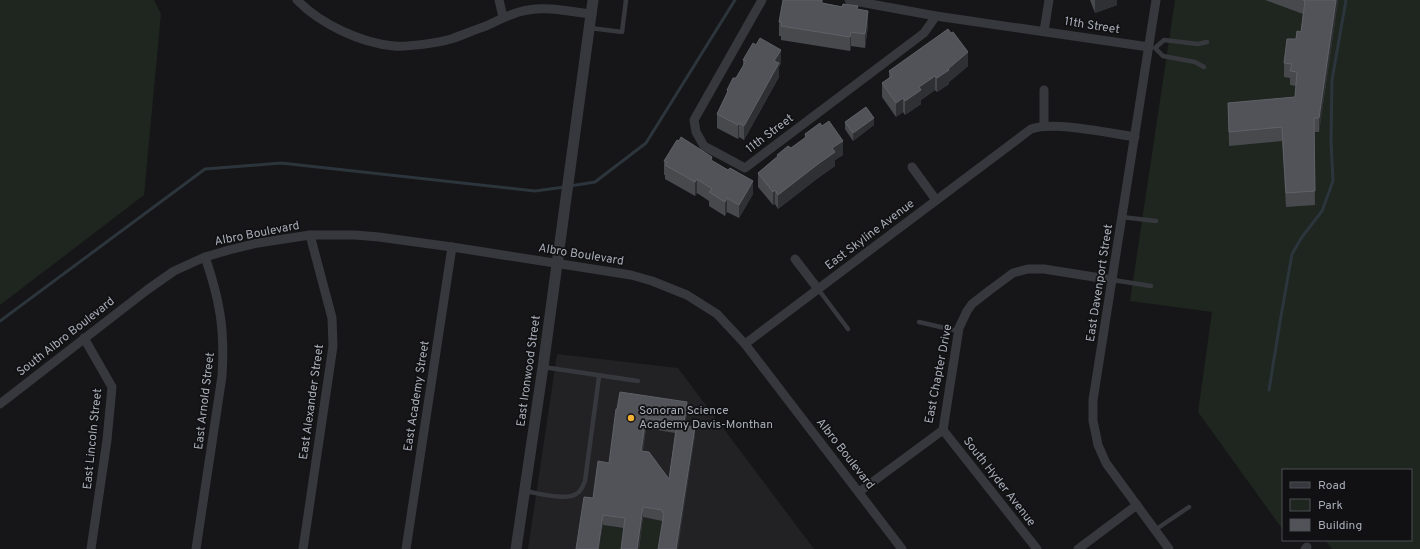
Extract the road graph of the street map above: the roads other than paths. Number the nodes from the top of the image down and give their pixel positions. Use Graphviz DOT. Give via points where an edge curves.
graph roads {
  1 [pos="297,0"];
  2 [pos="499,0"];
  3 [pos="594,0"];
  4 [pos="626,0"];
  5 [pos="762,0"];
  6 [pos="849,0"];
  7 [pos="1049,0"];
  8 [pos="1156,0"];
  9 [pos="888,4"];
  10 [pos="592,14"];
  11 [pos="936,16"];
  12 [pos="503,18"];
  13 [pos="590,28"];
  14 [pos="1044,31"];
  15 [pos="1207,42"];
  16 [pos="1152,47"];
  17 [pos="1204,67"];
  18 [pos="1044,90"];
  19 [pos="1044,126"];
  20 [pos="1135,137"];
  21 [pos="912,167"];
  22 [pos="936,200"];
  23 [pos="1122,217"];
  24 [pos="1156,221"];
  25 [pos="310,235"];
  26 [pos="452,247"];
  27 [pos="205,257"];
  28 [pos="795,259"];
  29 [pos="557,263"];
  30 [pos="1113,280"];
  31 [pos="1151,286"];
  32 [pos="818,289"];
  33 [pos="147,290"];
  34 [pos="919,322"];
  35 [pos="848,329"];
  36 [pos="958,331"];
  37 [pos="84,338"];
  38 [pos="745,344"];
  39 [pos="544,367"];
  40 [pos="599,376"];
  41 [pos="638,381"];
  42 [pos="0,404"];
  43 [pos="943,430"];
  44 [pos="525,491"];
  45 [pos="859,492"];
  46 [pos="1137,505"];
  47 [pos="1189,507"];
  48 [pos="1155,530"];
  49 [pos="90,549"];
  50 [pos="196,549"];
  51 [pos="303,549"];
  52 [pos="406,549"];
  53 [pos="516,549"];
  54 [pos="902,549"];
  55 [pos="1037,549"];
  56 [pos="1078,549"];
  57 [pos="1169,549"];
  1 -- 12 [label="street" via="318,18 337,28 368,40 395,46 427,44 449,39"];
  2 -- 12 [label="street"];
  3 -- 10 [label="street"];
  4 -- 13 [label="lane" via="622,32"];
  5 -- 11 [label="street, 11th Street" via="694,120 696,132 704,146 745,168 924,33"];
  6 -- 9 [label="street, 11th Street"];
  7 -- 14 [label="street"];
  8 -- 16 [label="street, East Davenport Street"];
  9 -- 11 [label="street, 11th Street"];
  10 -- 12 [label="street" via="547,9 528,10"];
  10 -- 13 [label="street"];
  11 -- 14 [label="street, 11th Street"];
  13 -- 29 [label="street, East Ironwood Street"];
  14 -- 16 [label="street, 11th Street"];
  15 -- 16 [label="lane" via="1198,44 1164,40"];
  16 -- 17 [label="lane" via="1163,56 1195,62"];
  16 -- 20 [label="street, East Davenport Street"];
  18 -- 19 [label="street"];
  19 -- 20 [label="street, East Skyline Avenue"];
  19 -- 22 [label="street, East Skyline Avenue" via="1031,129"];
  20 -- 23 [label="street, East Davenport Street"];
  21 -- 22 [label="street"];
  22 -- 32 [label="street, East Skyline Avenue"];
  23 -- 24 [label="lane"];
  23 -- 30 [label="street, East Davenport Street"];
  25 -- 26 [label="street, Albro Boulevard" via="355,235"];
  25 -- 27 [label="street, Albro Boulevard" via="258,243"];
  25 -- 51 [label="street, East Alexander Street" via="332,318 333,346"];
  26 -- 29 [label="street, Albro Boulevard"];
  26 -- 52 [label="street, East Academy Street"];
  27 -- 33 [label="street, Albro Boulevard" via="174,272"];
  27 -- 50 [label="street, East Arnold Street" via="220,309 224,352"];
  28 -- 32 [label="street"];
  29 -- 38 [label="street, Albro Boulevard" via="631,275 687,295 716,314"];
  29 -- 39 [label="street, East Ironwood Street"];
  30 -- 31 [label="lane"];
  30 -- 36 [label="street, East Chapter Drive" via="1037,268 1020,270 972,304"];
  30 -- 46 [label="street, East Davenport Street" via="1093,400 1093,421 1098,445 1106,463"];
  32 -- 35 [label="lane"];
  32 -- 38 [label="street, East Skyline Avenue"];
  33 -- 37 [label="street, South Albro Boulevard"];
  34 -- 36 [label="lane"];
  36 -- 43 [label="street, East Chapter Drive"];
  37 -- 42 [label="street, South Albro Boulevard"];
  37 -- 49 [label="street, East Lincoln Street" via="112,387 107,440"];
  38 -- 45 [label="street, Albro Boulevard"];
  39 -- 40 [label="lane"];
  39 -- 44 [label="street, East Ironwood Street"];
  40 -- 41 [label="lane"];
  40 -- 44 [label="lane" via="582,489 569,498"];
  43 -- 45 [label="street, East Chapter Drive"];
  43 -- 55 [label="street, South Hyder Avenue"];
  44 -- 53 [label="street, East Ironwood Street"];
  45 -- 54 [label="street, Albro Boulevard"];
  46 -- 48 [label="street, East Davenport Street"];
  46 -- 56 [label="street"];
  47 -- 48 [label="lane"];
  48 -- 57 [label="street, East Davenport Street"];
}
